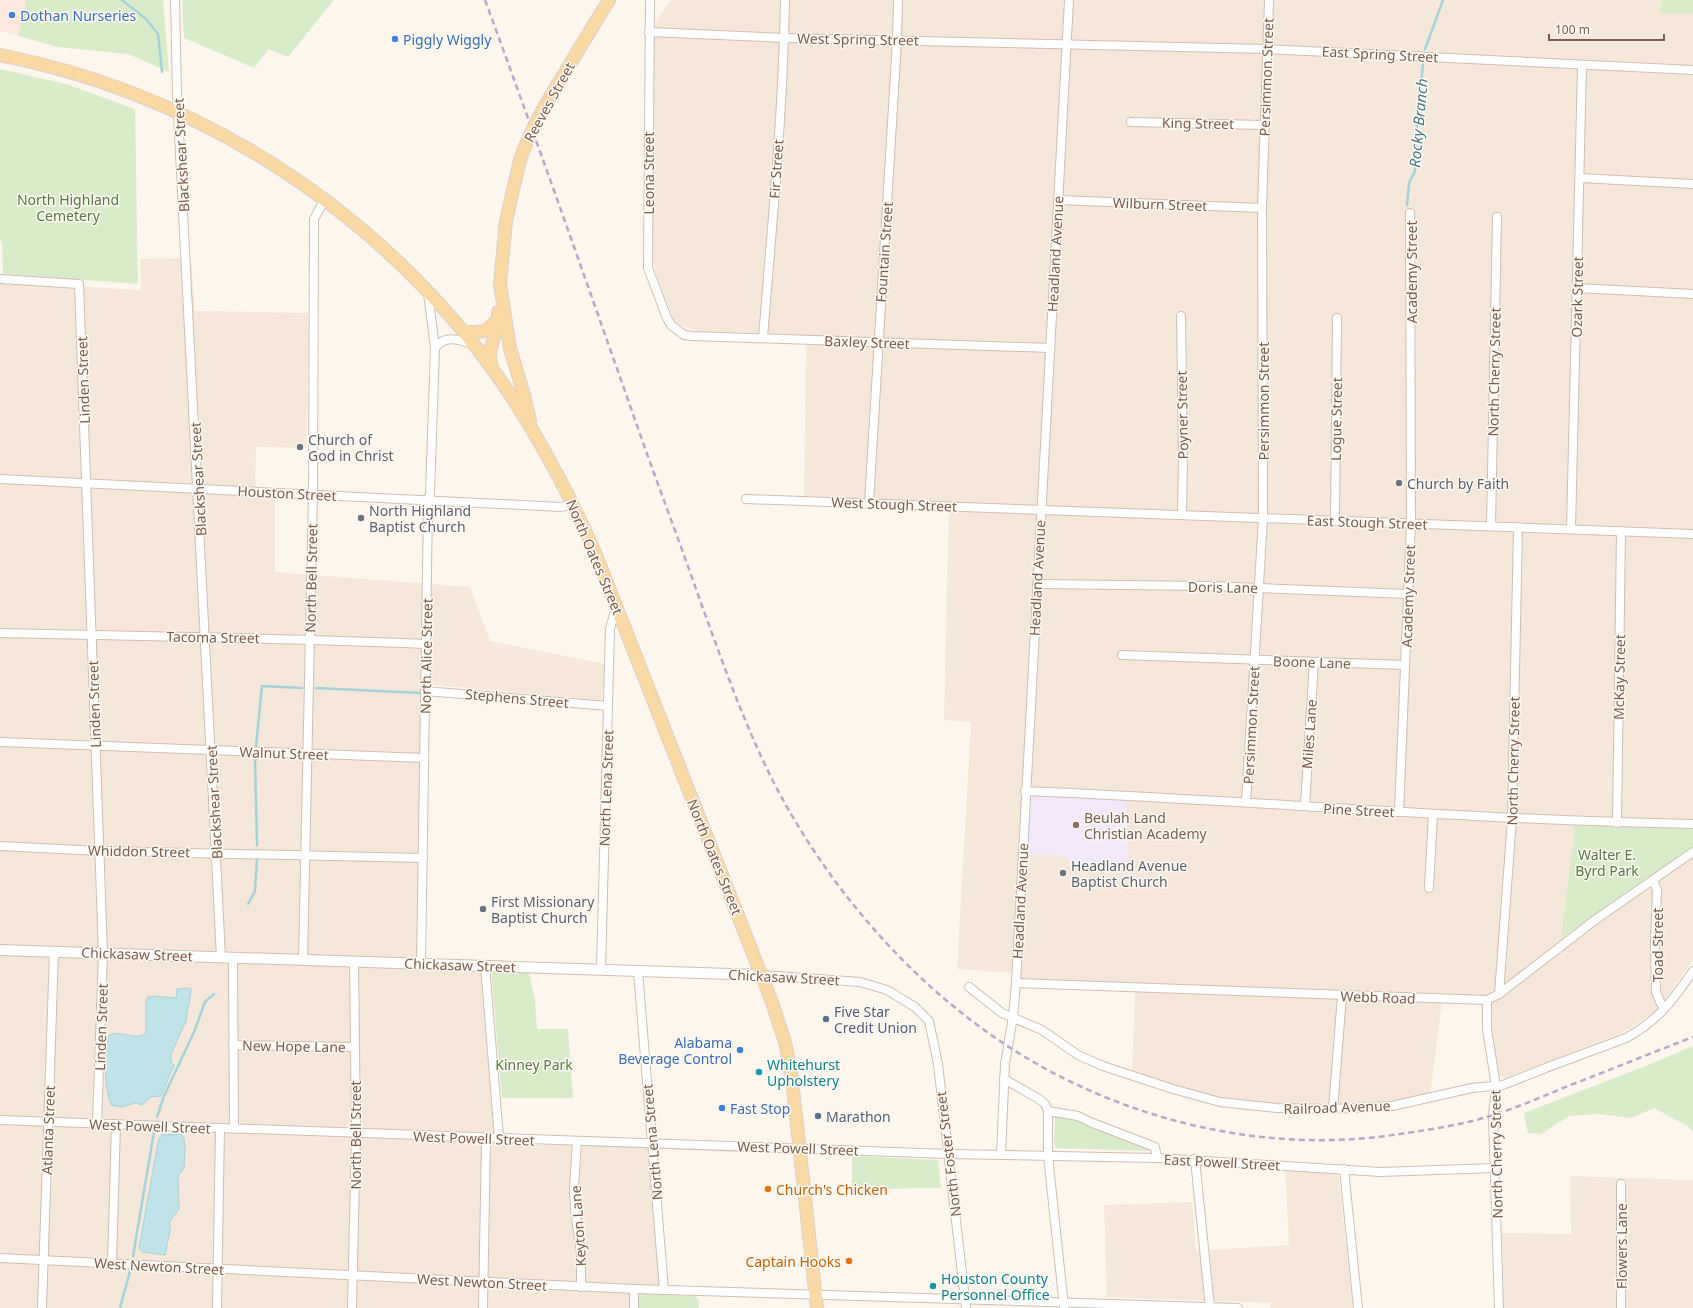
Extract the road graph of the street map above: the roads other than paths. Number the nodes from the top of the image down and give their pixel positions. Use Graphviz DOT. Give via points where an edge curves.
graph roads {
  1 [pos="175,0"];
  2 [pos="609,0"];
  3 [pos="650,0"];
  4 [pos="785,0"];
  5 [pos="898,0"];
  6 [pos="1069,0"];
  7 [pos="1269,0"];
  8 [pos="649,32"];
  9 [pos="784,38"];
  10 [pos="898,40"];
  11 [pos="1067,44"];
  12 [pos="1267,49"];
  13 [pos="0,55"];
  14 [pos="1582,65"];
  15 [pos="1693,70"];
  16 [pos="179,112"];
  17 [pos="1131,122"];
  18 [pos="1264,125"];
  19 [pos="1580,178"];
  20 [pos="1693,184"];
  21 [pos="324,199"];
  22 [pos="1058,200"];
  23 [pos="1262,208"];
  24 [pos="1410,213"];
  25 [pos="1497,217"];
  26 [pos="0,279"];
  27 [pos="500,284"];
  28 [pos="1577,288"];
  29 [pos="428,292"];
  30 [pos="1693,294"];
  31 [pos="499,316"];
  32 [pos="1181,316"];
  33 [pos="1337,318"];
  34 [pos="507,330"];
  35 [pos="464,332"];
  36 [pos="684,335"];
  37 [pos="763,338"];
  38 [pos="878,342"];
  39 [pos="435,348"];
  40 [pos="1050,348"];
  41 [pos="481,351"];
  42 [pos="532,430"];
  43 [pos="0,479"];
  44 [pos="86,483"];
  45 [pos="198,489"];
  46 [pos="313,494"];
  47 [pos="746,499"];
  48 [pos="429,500"];
  49 [pos="869,503"];
  50 [pos="573,504"];
  51 [pos="1041,510"];
  52 [pos="1182,515"];
  53 [pos="1263,518"];
  54 [pos="1335,520"];
  55 [pos="1411,523"];
  56 [pos="1491,526"];
  57 [pos="1518,527"];
  58 [pos="1570,529"];
  59 [pos="1621,531"];
  60 [pos="1693,534"];
  61 [pos="1037,584"];
  62 [pos="1258,588"];
  63 [pos="1408,594"];
  64 [pos="616,607"];
  65 [pos="0,633"];
  66 [pos="92,635"];
  67 [pos="206,638"];
  68 [pos="310,639"];
  69 [pos="426,644"];
  70 [pos="1122,655"];
  71 [pos="1255,659"];
  72 [pos="1314,662"];
  73 [pos="1405,665"];
  74 [pos="425,691"];
  75 [pos="608,706"];
  76 [pos="0,742"];
  77 [pos="96,746"];
  78 [pos="211,750"];
  79 [pos="308,754"];
  80 [pos="424,758"];
  81 [pos="1025,791"];
  82 [pos="1246,802"];
  83 [pos="1304,806"];
  84 [pos="1399,812"];
  85 [pos="1433,814"];
  86 [pos="1512,819"];
  87 [pos="1617,823"];
  88 [pos="1693,824"];
  89 [pos="0,846"];
  90 [pos="100,850"];
  91 [pos="1693,852"];
  92 [pos="216,853"];
  93 [pos="306,854"];
  94 [pos="423,858"];
  95 [pos="1653,880"];
  96 [pos="1429,888"];
  97 [pos="0,950"];
  98 [pos="54,951"];
  99 [pos="103,953"];
  100 [pos="221,957"];
  101 [pos="234,957"];
  102 [pos="303,960"];
  103 [pos="354,961"];
  104 [pos="421,963"];
  105 [pos="485,966"];
  106 [pos="601,969"];
  107 [pos="638,971"];
  108 [pos="1693,971"];
  109 [pos="762,975"];
  110 [pos="1016,983"];
  111 [pos="969,987"];
  112 [pos="1499,994"];
  113 [pos="1342,996"];
  114 [pos="1487,1000"];
  115 [pos="915,1007"];
  116 [pos="1666,1007"];
  117 [pos="1013,1017"];
  118 [pos="234,1045"];
  119 [pos="355,1047"];
  120 [pos="1004,1079"];
  121 [pos="1496,1087"];
  122 [pos="1333,1109"];
  123 [pos="1048,1111"];
  124 [pos="0,1120"];
  125 [pos="48,1122"];
  126 [pos="97,1124"];
  127 [pos="116,1124"];
  128 [pos="220,1128"];
  129 [pos="234,1129"];
  130 [pos="356,1133"];
  131 [pos="486,1138"];
  132 [pos="499,1138"];
  133 [pos="577,1141"];
  134 [pos="652,1143"];
  135 [pos="801,1148"];
  136 [pos="948,1154"];
  137 [pos="1001,1155"];
  138 [pos="1048,1156"];
  139 [pos="1157,1158"];
  140 [pos="1195,1159"];
  141 [pos="1495,1168"];
  142 [pos="1344,1169"];
  143 [pos="1620,1184"];
  144 [pos="0,1258"];
  145 [pos="44,1260"];
  146 [pos="112,1263"];
  147 [pos="218,1269"];
  148 [pos="353,1276"];
  149 [pos="483,1282"];
  150 [pos="581,1287"];
  151 [pos="634,1289"];
  152 [pos="664,1290"];
  153 [pos="816,1294"];
  154 [pos="965,1299"];
  155 [pos="1063,1305"];
  156 [pos="42,1308"];
  157 [pos="217,1308"];
  158 [pos="352,1308"];
  159 [pos="483,1308"];
  160 [pos="634,1308"];
  161 [pos="817,1308"];
  162 [pos="966,1308"];
  163 [pos="1210,1308"];
  164 [pos="1238,1308"];
  165 [pos="1358,1308"];
  166 [pos="1499,1308"];
  167 [pos="1621,1308"];
  1 -- 16 [label="street, Blackshear Street"];
  2 -- 27 [label="main road, Reeves Street, bridge" via="526,141 506,221"];
  3 -- 8 [label="street, Leona Street"];
  4 -- 9 [label="street, Fir Street"];
  5 -- 10 [label="street, Fountain Street"];
  6 -- 11 [label="street, Headland Avenue"];
  7 -- 12 [label="street, Persimmon Street"];
  8 -- 9 [label="street, West Spring Street"];
  8 -- 36 [label="street, Leona Street" via="648,268 667,318 671,325"];
  9 -- 10 [label="street, West Spring Street"];
  9 -- 37 [label="street, Fir Street"];
  10 -- 11 [label="street, West Spring Street"];
  10 -- 38 [label="street, Fountain Street"];
  11 -- 12 [label="street, East Spring Street"];
  11 -- 22 [label="street, Headland Avenue"];
  12 -- 14 [label="street, East Spring Street"];
  12 -- 18 [label="street, Persimmon Street"];
  13 -- 16 [label="main road" via="90,79"];
  14 -- 15 [label="street, East Spring Street"];
  14 -- 19 [label="street, Ozark Street"];
  16 -- 21 [label="main road" via="258,155"];
  16 -- 45 [label="street, Blackshear Street"];
  17 -- 18 [label="street, King Street"];
  18 -- 23 [label="street, Persimmon Street"];
  19 -- 20 [label="street"];
  19 -- 28 [label="street, Ozark Street"];
  21 -- 29 [label="main road" via="391,255"];
  21 -- 46 [label="street, North Bell Street" via="314,219"];
  22 -- 23 [label="street, Wilburn Street"];
  22 -- 40 [label="street, Headland Avenue"];
  23 -- 53 [label="street, Persimmon Street"];
  24 -- 55 [label="street, Academy Street"];
  25 -- 56 [label="street, North Cherry Street"];
  26 -- 44 [label="street, Linden Street" via="79,284"];
  27 -- 31 [label="main road, Reeves Street" via="497,294"];
  27 -- 34 [label="main road, Reeves Street"];
  28 -- 30 [label="street"];
  28 -- 58 [label="street, Ozark Street"];
  29 -- 35 [label="main road"];
  29 -- 39 [label="street, North Alice Street"];
  31 -- 35 [label="main road" via="487,330"];
  31 -- 41 [label="main road, Reeves Street" via="499,325"];
  32 -- 52 [label="street, Poyner Street"];
  33 -- 54 [label="street, Logue Street"];
  34 -- 41 [label="main road" via="502,348 498,352"];
  34 -- 42 [label="main road, Reeves Street"];
  35 -- 41 [label="main road"];
  36 -- 37 [label="street, Baxley Street"];
  37 -- 38 [label="street, Baxley Street"];
  38 -- 40 [label="street, Baxley Street"];
  38 -- 49 [label="street, Fountain Street"];
  39 -- 41 [label="street" via="438,343 449,339"];
  39 -- 48 [label="street, North Alice Street"];
  40 -- 51 [label="street, Headland Avenue"];
  41 -- 42 [label="main road"];
  42 -- 50 [label="main road, North Oates Street"];
  43 -- 44 [label="street, Houston Street"];
  44 -- 45 [label="street, Houston Street"];
  44 -- 66 [label="street, Linden Street"];
  45 -- 46 [label="street, Houston Street"];
  45 -- 67 [label="street, Blackshear Street"];
  46 -- 48 [label="street, Houston Street"];
  46 -- 68 [label="street, North Bell Street"];
  47 -- 49 [label="street, West Stough Street"];
  48 -- 50 [label="street, Houston Street" via="561,507"];
  48 -- 69 [label="street, North Alice Street"];
  49 -- 51 [label="street, West Stough Street"];
  50 -- 64 [label="main road, North Oates Street"];
  51 -- 52 [label="street, East Stough Street"];
  51 -- 61 [label="street, Headland Avenue"];
  52 -- 53 [label="street, East Stough Street"];
  53 -- 54 [label="street, East Stough Street"];
  53 -- 62 [label="street, Persimmon Street"];
  54 -- 55 [label="street, East Stough Street"];
  55 -- 56 [label="street, East Stough Street"];
  55 -- 63 [label="street, Academy Street"];
  56 -- 57 [label="street, East Stough Street"];
  57 -- 58 [label="street, East Stough Street"];
  57 -- 86 [label="street, North Cherry Street"];
  58 -- 59 [label="street, East Stough Street"];
  59 -- 60 [label="street, East Stough Street"];
  59 -- 87 [label="street, McKay Street"];
  61 -- 62 [label="street, Doris Lane"];
  61 -- 81 [label="street, Headland Avenue"];
  62 -- 63 [label="street, Doris Lane"];
  62 -- 71 [label="street, Persimmon Street"];
  63 -- 73 [label="street, Academy Street"];
  64 -- 75 [label="street, North Lena Street" via="610,628"];
  64 -- 109 [label="main road, North Oates Street"];
  65 -- 66 [label="street, Tacoma Street"];
  66 -- 67 [label="street, Tacoma Street"];
  66 -- 77 [label="street, Linden Street"];
  67 -- 68 [label="street, Tacoma Street"];
  67 -- 78 [label="street, Blackshear Street"];
  68 -- 69 [label="street, Tacoma Street"];
  68 -- 79 [label="street, North Bell Street"];
  69 -- 74 [label="street, North Alice Street"];
  70 -- 71 [label="street, Boone Lane"];
  71 -- 72 [label="street, Boone Lane"];
  71 -- 82 [label="street, Persimmon Street"];
  72 -- 73 [label="street, Boone Lane"];
  72 -- 83 [label="street, Miles Lane"];
  73 -- 84 [label="street, Academy Street"];
  74 -- 75 [label="street, Stephens Street"];
  74 -- 80 [label="street, North Alice Street"];
  75 -- 106 [label="street, North Lena Street"];
  76 -- 77 [label="street, Walnut Street"];
  77 -- 78 [label="street, Walnut Street"];
  77 -- 90 [label="street, Linden Street"];
  78 -- 79 [label="street, Walnut Street"];
  78 -- 92 [label="street, Blackshear Street"];
  79 -- 80 [label="street, Walnut Street"];
  79 -- 93 [label="street, North Bell Street"];
  80 -- 94 [label="street, North Alice Street"];
  81 -- 82 [label="street, Pine Street"];
  81 -- 110 [label="street, Headland Avenue"];
  82 -- 83 [label="street, Pine Street"];
  83 -- 84 [label="street, Pine Street"];
  84 -- 85 [label="street, Pine Street"];
  85 -- 86 [label="street, Pine Street"];
  85 -- 96 [label="street"];
  86 -- 87 [label="street, Pine Street"];
  86 -- 112 [label="street, North Cherry Street"];
  87 -- 88 [label="street, Pine Street"];
  89 -- 90 [label="street, Whiddon Street"];
  90 -- 92 [label="street, Whiddon Street"];
  90 -- 99 [label="street, Linden Street"];
  91 -- 95 [label="street, Webb Road"];
  92 -- 93 [label="street, Whiddon Street"];
  92 -- 100 [label="street, Blackshear Street"];
  93 -- 94 [label="street, Whiddon Street"];
  93 -- 102 [label="street, North Bell Street"];
  94 -- 104 [label="street, North Alice Street"];
  95 -- 112 [label="street, Webb Road" via="1595,920"];
  95 -- 116 [label="street, Toad Street" via="1657,890 1656,992 1661,1004"];
  97 -- 98 [label="street, Chickasaw Street"];
  98 -- 99 [label="street, Chickasaw Street"];
  98 -- 125 [label="street, Atlanta Street"];
  99 -- 100 [label="street, Chickasaw Street"];
  99 -- 126 [label="street, Linden Street"];
  100 -- 101 [label="street, Chickasaw Street"];
  101 -- 102 [label="street, Chickasaw Street"];
  101 -- 118 [label="street"];
  102 -- 103 [label="street, Chickasaw Street"];
  103 -- 104 [label="street, Chickasaw Street"];
  103 -- 119 [label="street, North Bell Street"];
  104 -- 105 [label="street, Chickasaw Street"];
  105 -- 106 [label="street, Chickasaw Street"];
  105 -- 132 [label="street"];
  106 -- 107 [label="street, Chickasaw Street"];
  107 -- 109 [label="street, Chickasaw Street"];
  107 -- 134 [label="street, North Lena Street"];
  108 -- 116 [label="street, Railroad Avenue"];
  109 -- 115 [label="street, Chickasaw Street" via="860,982 887,990"];
  109 -- 135 [label="main road, North Oates Street" via="789,1060"];
  110 -- 113 [label="street, Webb Road"];
  110 -- 117 [label="street, Headland Avenue"];
  111 -- 117 [label="street, Railroad Avenue" via="1002,1013"];
  112 -- 114 [label="street, Webb Road"];
  113 -- 114 [label="street, Webb Road"];
  113 -- 122 [label="street"];
  114 -- 121 [label="street, North Cherry Street" via="1488,1034"];
  115 -- 136 [label="street, North Foster Street" via="929,1021 936,1046"];
  116 -- 121 [label="street, Railroad Avenue" via="1649,1024 1626,1038"];
  117 -- 120 [label="street, Headland Avenue"];
  117 -- 122 [label="street, Railroad Avenue" via="1042,1030 1078,1055 1173,1089 1220,1102 1299,1109"];
  118 -- 119 [label="street, New Hope Lane"];
  118 -- 129 [label="street"];
  119 -- 130 [label="street, North Bell Street"];
  120 -- 123 [label="street" via="1039,1099"];
  120 -- 137 [label="street, Headland Avenue"];
  121 -- 122 [label="street, Railroad Avenue" via="1472,1088 1392,1106"];
  121 -- 141 [label="street, North Cherry Street" via="1493,1115"];
  123 -- 138 [label="street"];
  123 -- 139 [label="street" via="1078,1116 1155,1147"];
  124 -- 125 [label="street, West Powell Street"];
  125 -- 126 [label="street, West Powell Street"];
  125 -- 145 [label="street, Atlanta Street"];
  126 -- 127 [label="street, West Powell Street"];
  127 -- 128 [label="street, West Powell Street"];
  127 -- 146 [label="street"];
  128 -- 129 [label="street, West Powell Street"];
  128 -- 147 [label="street"];
  129 -- 130 [label="street, West Powell Street"];
  130 -- 131 [label="street, West Powell Street"];
  130 -- 148 [label="street, North Bell Street"];
  131 -- 132 [label="street, West Powell Street"];
  131 -- 149 [label="street"];
  132 -- 133 [label="street, West Powell Street"];
  133 -- 134 [label="street, West Powell Street"];
  133 -- 150 [label="street, Keyton Lane" via="574,1188 580,1243"];
  134 -- 135 [label="street, West Powell Street"];
  134 -- 152 [label="street, North Lena Street"];
  135 -- 136 [label="street, West Powell Street"];
  135 -- 153 [label="main road, North Oates Street"];
  136 -- 137 [label="street, East Powell Street"];
  136 -- 154 [label="street, North Foster Street"];
  137 -- 138 [label="street, East Powell Street"];
  138 -- 139 [label="street, East Powell Street"];
  138 -- 155 [label="street"];
  139 -- 140 [label="street, East Powell Street"];
  140 -- 142 [label="street, East Powell Street"];
  140 -- 163 [label="street"];
  141 -- 142 [label="street, East Powell Street" via="1397,1172"];
  141 -- 166 [label="street, North Cherry Street"];
  142 -- 165 [label="street"];
  143 -- 167 [label="street, Flowers Lane"];
  144 -- 145 [label="street, West Newton Street"];
  145 -- 146 [label="street, West Newton Street"];
  145 -- 156 [label="street, Atlanta Street"];
  146 -- 147 [label="street, West Newton Street"];
  147 -- 148 [label="street, West Newton Street"];
  147 -- 157 [label="street"];
  148 -- 149 [label="street, West Newton Street"];
  148 -- 158 [label="street, North Bell Street"];
  149 -- 150 [label="street, West Newton Street"];
  149 -- 159 [label="street"];
  150 -- 151 [label="street, West Newton Street"];
  151 -- 152 [label="street, West Newton Street"];
  151 -- 160 [label="street"];
  152 -- 153 [label="street, West Newton Street"];
  153 -- 154 [label="street, West Newton Street"];
  153 -- 161 [label="main road, North Oates Street"];
  154 -- 155 [label="street, West Newton Street"];
  154 -- 162 [label="street, North Foster Street"];
  155 -- 163 [label="street, West Newton Street"];
  163 -- 164 [label="street, West Newton Street"];
}
